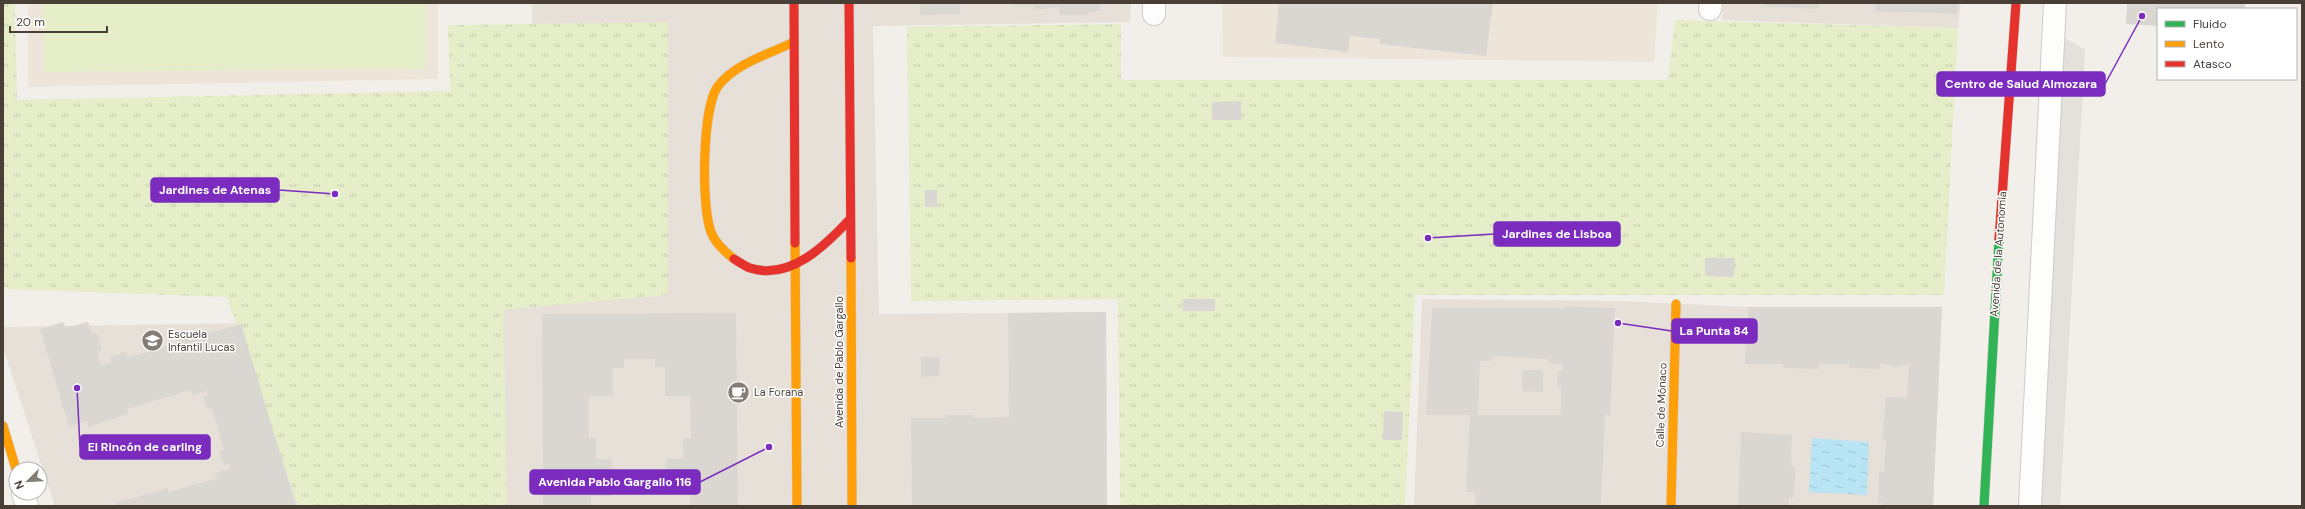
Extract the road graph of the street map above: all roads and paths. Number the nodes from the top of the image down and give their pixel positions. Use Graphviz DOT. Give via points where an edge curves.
graph roads {
  1 [pos="794,3"];
  2 [pos="849,3"];
  3 [pos="2016,3"];
  4 [pos="2055,3"];
  5 [pos="794,42"];
  6 [pos="850,219"];
  7 [pos="796,264"];
  8 [pos="1676,304"];
  9 [pos="3,426"];
  10 [pos="14,461"];
  11 [pos="797,506"];
  12 [pos="852,506"];
  13 [pos="1671,506"];
  14 [pos="1984,506"];
  15 [pos="2030,506"];
  1 -- 5 [label="street"];
  2 -- 6 [label="street, Avenida de Pablo Gargallo"];
  3 -- 14 [label="street, Avenida de la Autonomía" via="1994,302"];
  4 -- 15 [label="street"];
  5 -- 7 [label="street"];
  5 -- 7 [label="street" via="736,70 719,85 713,95 707,117 706,203 711,232 718,245 737,261 764,271 782,270"];
  6 -- 7 [label="street" via="825,244"];
  6 -- 12 [label="street, Avenida de Pablo Gargallo"];
  7 -- 11 [label="street"];
  8 -- 13 [label="street, Calle de Mónaco"];
  9 -- 10 [label="street"];
}
